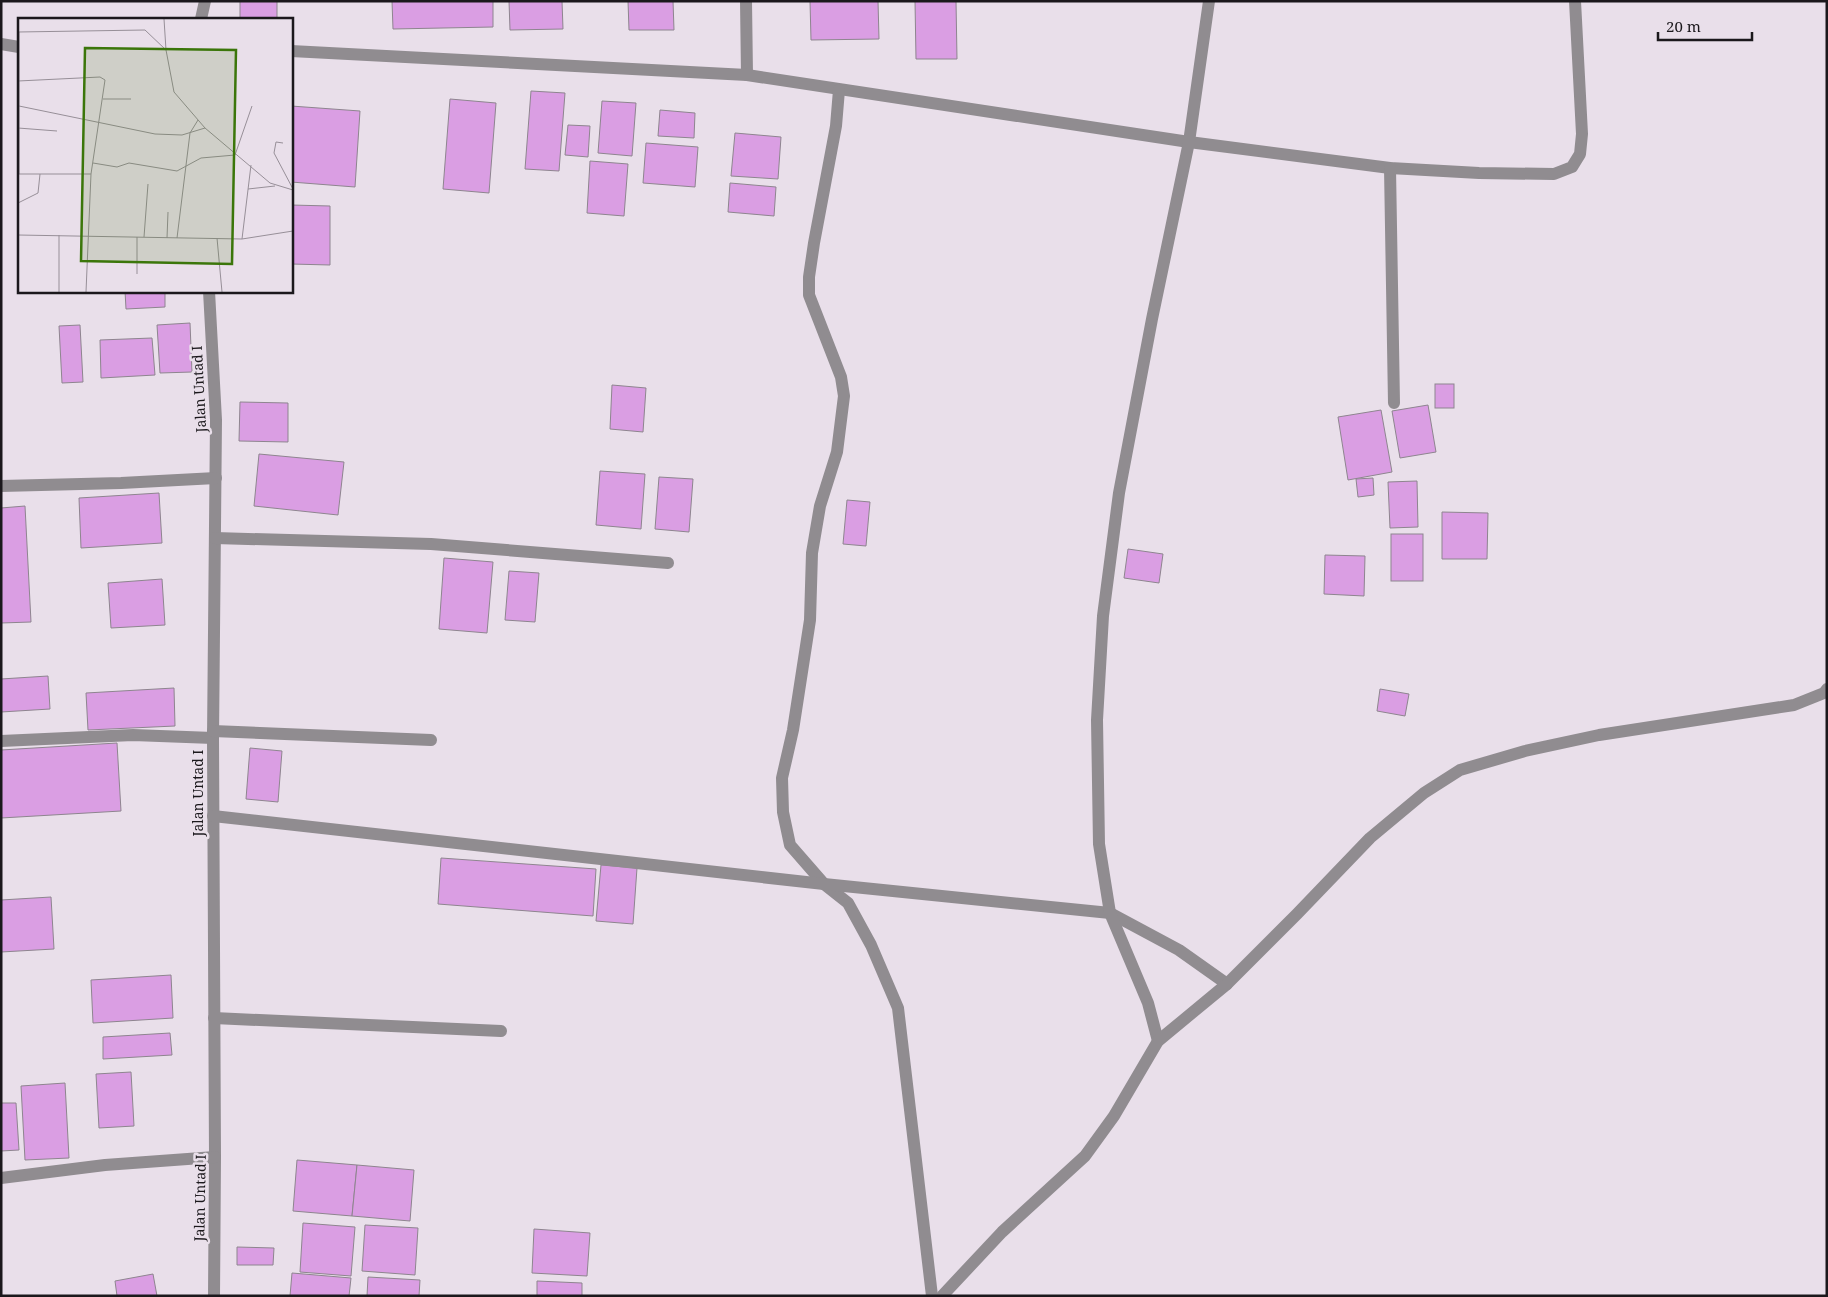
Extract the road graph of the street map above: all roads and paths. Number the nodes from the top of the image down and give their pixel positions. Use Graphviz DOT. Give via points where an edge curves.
graph roads {
  1 [pos="205,1"];
  2 [pos="746,1"];
  3 [pos="1209,1"];
  4 [pos="1575,1"];
  5 [pos="201,18"];
  6 [pos="1,44"];
  7 [pos="18,47"];
  8 [pos="292,51"];
  9 [pos="747,75"];
  10 [pos="839,90"];
  11 [pos="1190,142"];
  12 [pos="1390,168"];
  13 [pos="209,292"];
  14 [pos="1394,403"];
  15 [pos="216,478"];
  16 [pos="1,486"];
  17 [pos="215,538"];
  18 [pos="668,563"];
  19 [pos="1826,692"];
  20 [pos="213,734"];
  21 [pos="431,740"];
  22 [pos="1,741"];
  23 [pos="213,816"];
  24 [pos="824,884"];
  25 [pos="1110,914"];
  26 [pos="1227,984"];
  27 [pos="214,1018"];
  28 [pos="501,1031"];
  29 [pos="1158,1041"];
  30 [pos="215,1157"];
  31 [pos="1,1178"];
  32 [pos="214,1296"];
  33 [pos="932,1296"];
  34 [pos="942,1296"];
  1 -- 5 [label="street"];
  2 -- 9 [label="street"];
  3 -- 11 [label="street"];
  4 -- 12 [label="street" via="1582,134 1580,154 1572,167 1554,174"];
  6 -- 7 [label="street"];
  8 -- 9 [label="street"];
  9 -- 10 [label="street"];
  10 -- 11 [label="street"];
  10 -- 24 [label="street" via="836,126 809,277 809,295 841,377 844,396 837,452 820,506 814,544 810,620 782,778 782,812 790,845"];
  11 -- 12 [label="street"];
  11 -- 25 [label="street" via="1121,483 1103,616 1097,720 1098,844"];
  12 -- 14 [label="street"];
  13 -- 15 [label="street, Jalan Untad I"];
  15 -- 16 [label="street"];
  15 -- 17 [label="street, Jalan Untad I"];
  17 -- 18 [label="street" via="431,544"];
  17 -- 20 [label="street, Jalan Untad I"];
  19 -- 26 [label="street" via="1794,705 1599,735 1525,751 1460,770 1424,792 1370,838"];
  20 -- 21 [label="street"];
  20 -- 22 [label="street"];
  20 -- 23 [label="street, Jalan Untad I"];
  23 -- 24 [label="street"];
  23 -- 27 [label="street, Jalan Untad I"];
  24 -- 25 [label="street"];
  24 -- 33 [label="street" via="848,903 871,945 898,1008"];
  25 -- 26 [label="street" via="1178,950"];
  25 -- 29 [label="street" via="1148,1002"];
  26 -- 29 [label="street"];
  27 -- 28 [label="street"];
  27 -- 30 [label="street, Jalan Untad I"];
  29 -- 34 [label="street" via="1114,1116 1085,1156 1002,1232"];
  30 -- 31 [label="street" via="105,1165"];
  30 -- 32 [label="street, Jalan Untad I"];
}
